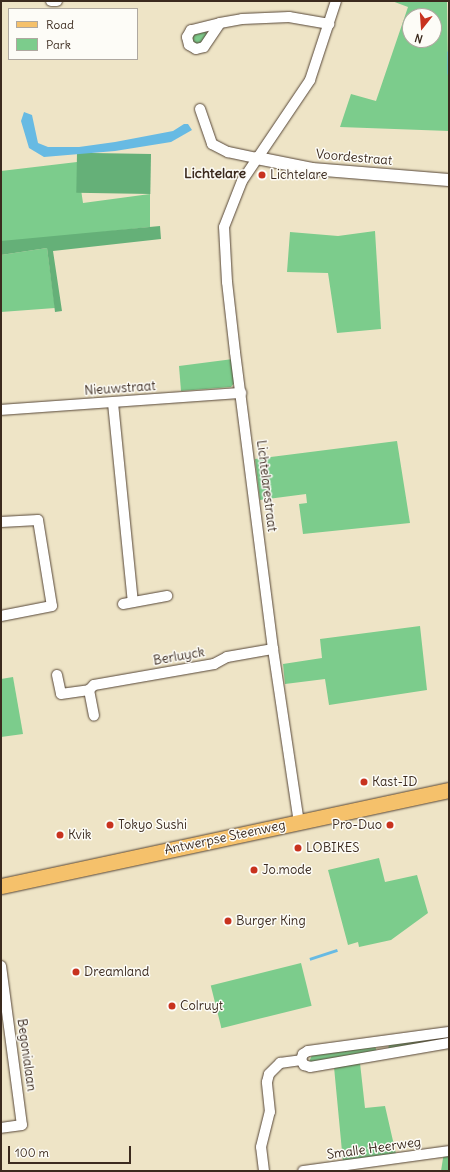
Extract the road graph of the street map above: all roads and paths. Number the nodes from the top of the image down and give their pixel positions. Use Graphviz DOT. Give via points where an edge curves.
graph roads {
  1 [pos="50,1"];
  2 [pos="57,1"];
  3 [pos="336,1"];
  4 [pos="220,23"];
  5 [pos="329,24"];
  6 [pos="200,109"];
  7 [pos="256,158"];
  8 [pos="449,180"];
  9 [pos="241,393"];
  10 [pos="113,403"];
  11 [pos="1,410"];
  12 [pos="1,522"];
  13 [pos="167,596"];
  14 [pos="1,616"];
  15 [pos="273,649"];
  16 [pos="57,675"];
  17 [pos="89,690"];
  18 [pos="94,716"];
  19 [pos="449,780"];
  20 [pos="449,790"];
  21 [pos="298,818"];
  22 [pos="1,875"];
  23 [pos="1,886"];
  24 [pos="1,966"];
  25 [pos="449,1032"];
  26 [pos="379,1043"];
  27 [pos="449,1043"];
  28 [pos="380,1054"];
  29 [pos="301,1060"];
  30 [pos="1,1128"];
  31 [pos="449,1151"];
  32 [pos="264,1171"];
  33 [pos="304,1171"];
  1 -- 2 [label="street"];
  3 -- 5 [label="street, Lichtelarestraat"];
  4 -- 5 [label="street" via="267,16"];
  5 -- 7 [label="street, Lichtelarestraat" via="310,80"];
  6 -- 7 [label="street" via="212,144 228,152"];
  7 -- 8 [label="street, Voordestraat" via="312,168"];
  7 -- 9 [label="street, Lichtelarestraat" via="242,181 224,227 227,282"];
  9 -- 10 [label="street, Nieuwstraat"];
  9 -- 15 [label="street, Lichtelarestraat"];
  10 -- 11 [label="street, Nieuwstraat"];
  10 -- 13 [label="street" via="128,603"];
  12 -- 14 [label="street" via="38,520 52,606"];
  15 -- 17 [label="street, Berluyck" via="226,657 214,664 94,685"];
  15 -- 21 [label="street, Lichtelarestraat"];
  16 -- 17 [label="street, Berluyck" via="61,694"];
  17 -- 18 [label="street"];
  19 -- 21 [label="main road, Antwerpse Steenweg"];
  20 -- 21 [label="main road, Antwerpse Steenweg"];
  21 -- 22 [label="main road, Antwerpse Steenweg"];
  21 -- 23 [label="main road, Antwerpse Steenweg"];
  24 -- 30 [label="street, Begonialaan" via="22,1126"];
  25 -- 26 [label="street"];
  26 -- 28 [label="street" via="382,1048"];
  26 -- 29 [label="street" via="373,1041 308,1051 302,1054"];
  27 -- 28 [label="street"];
  28 -- 29 [label="street" via="375,1057 310,1067 304,1065"];
  29 -- 32 [label="street" via="280,1063 269,1074 270,1112 261,1147"];
  31 -- 33 [label="street, Smalle Heerweg"];
}
